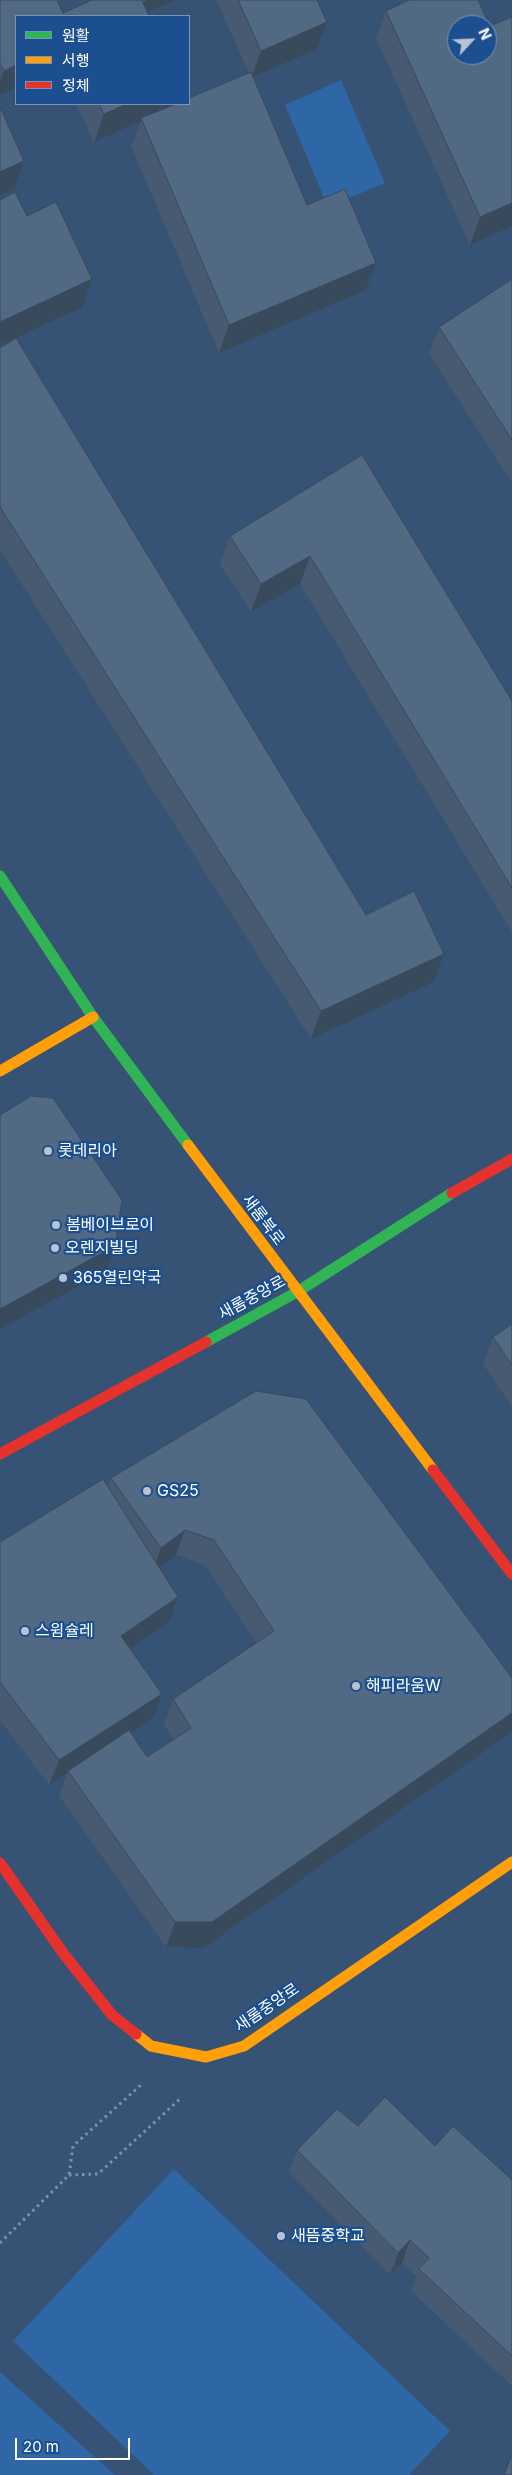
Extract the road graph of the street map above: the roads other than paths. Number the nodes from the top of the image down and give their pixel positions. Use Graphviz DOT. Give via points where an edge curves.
graph roads {
  1 [pos="0,876"];
  2 [pos="92,1017"];
  3 [pos="0,1071"];
  4 [pos="512,1159"];
  5 [pos="297,1292"];
  6 [pos="0,1454"];
  7 [pos="512,1574"];
  8 [pos="512,1862"];
  9 [pos="0,1863"];
  1 -- 2 [label="street, 새롬북로"];
  2 -- 3 [label="street"];
  2 -- 5 [label="street, 새롬북로"];
  4 -- 5 [label="street, 새롬중앙로" via="416,1214"];
  5 -- 6 [label="street, 새롬중앙로"];
  5 -- 7 [label="street, 새롬북로"];
  8 -- 9 [label="street, 새롬중앙로" via="244,2046 206,2057 151,2046 112,2015 63,1953"];
}
